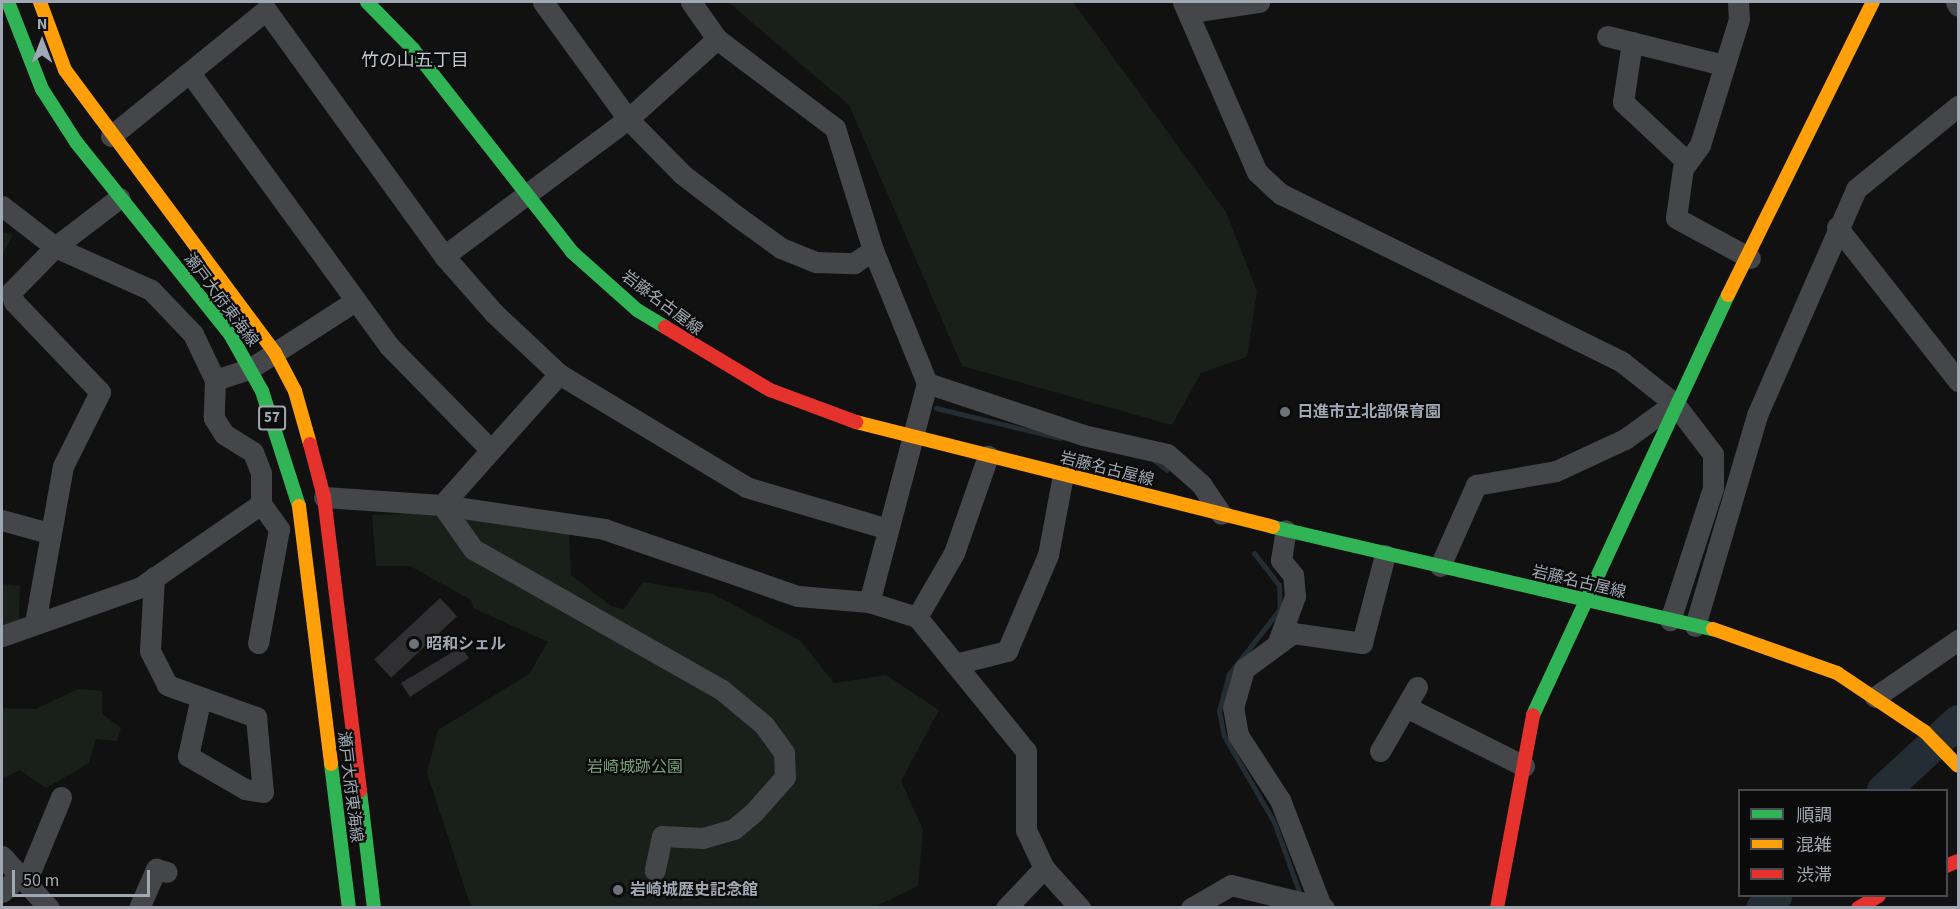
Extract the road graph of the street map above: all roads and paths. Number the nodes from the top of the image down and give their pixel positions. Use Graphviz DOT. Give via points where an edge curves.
graph roads {
  1 [pos="8,2"];
  2 [pos="40,2"];
  3 [pos="367,2"];
  4 [pos="543,2"];
  5 [pos="691,2"];
  6 [pos="1259,2"];
  7 [pos="1738,2"];
  8 [pos="1873,2"];
  9 [pos="1956,2"];
  10 [pos="1959,6"];
  11 [pos="1187,7"];
  12 [pos="1607,36"];
  13 [pos="717,39"];
  14 [pos="1632,42"];
  15 [pos="1723,65"];
  16 [pos="190,73"];
  17 [pos="1959,106"];
  18 [pos="628,119"];
  19 [pos="111,136"];
  20 [pos="1686,161"];
  21 [pos="525,196"];
  22 [pos="119,198"];
  23 [pos="2,206"];
  24 [pos="1837,227"];
  25 [pos="55,247"];
  26 [pos="873,250"];
  27 [pos="444,256"];
  28 [pos="1750,258"];
  29 [pos="355,301"];
  30 [pos="275,353"];
  31 [pos="251,368"];
  32 [pos="559,374"];
  33 [pos="215,380"];
  34 [pos="1959,381"];
  35 [pos="927,383"];
  36 [pos="1674,403"];
  37 [pos="909,436"];
  38 [pos="489,447"];
  39 [pos="988,456"];
  40 [pos="1063,475"];
  41 [pos="324,497"];
  42 [pos="261,504"];
  43 [pos="442,505"];
  44 [pos="1221,514"];
  45 [pos="2,519"];
  46 [pos="888,529"];
  47 [pos="1286,530"];
  48 [pos="49,533"];
  49 [pos="1385,555"];
  50 [pos="1440,566"];
  51 [pos="154,577"];
  52 [pos="1583,599"];
  53 [pos="869,602"];
  54 [pos="917,617"];
  55 [pos="1670,620"];
  56 [pos="35,623"];
  57 [pos="1695,626"];
  58 [pos="2,636"];
  59 [pos="1959,640"];
  60 [pos="1278,642"];
  61 [pos="258,643"];
  62 [pos="955,664"];
  63 [pos="1417,687"];
  64 [pos="201,697"];
  65 [pos="1883,703"];
  66 [pos="1406,707"];
  67 [pos="1380,751"];
  68 [pos="1524,766"];
  69 [pos="1959,766"];
  70 [pos="62,797"];
  71 [pos="2,856"];
  72 [pos="1044,868"];
  73 [pos="655,870"];
  74 [pos="167,872"];
  75 [pos="23,878"];
  76 [pos="2,892"];
  77 [pos="1877,897"];
  78 [pos="1312,903"];
  79 [pos="49,908"];
  80 [pos="139,908"];
  81 [pos="349,908"];
  82 [pos="374,908"];
  83 [pos="1006,908"];
  84 [pos="1080,908"];
  85 [pos="1191,908"];
  86 [pos="1497,908"];
  87 [pos="1858,908"];
  1 -- 22 [label="main road, 瀬戸大府東海線 / 57" via="42,89"];
  2 -- 19 [label="main road, 瀬戸大府東海線 / 57" via="66,70"];
  3 -- 21 [label="main road, 岩藤名古屋線" via="413,49"];
  4 -- 18 [label="street"];
  5 -- 13 [label="street"];
  6 -- 11 [label="street"];
  7 -- 15 [label="street" via="1739,19"];
  8 -- 28 [label="main road"];
  9 -- 10 [label="street"];
  11 -- 36 [label="street" via="1257,172 1281,194 1622,363"];
  12 -- 14 [label="street"];
  13 -- 18 [label="street"];
  13 -- 26 [label="street" via="835,128"];
  14 -- 15 [label="street"];
  14 -- 20 [label="street" via="1623,102"];
  15 -- 20 [label="street" via="1700,145"];
  16 -- 19 [label="street"];
  16 -- 27 [label="street" via="266,10"];
  16 -- 29 [label="street"];
  17 -- 24 [label="street" via="1856,189"];
  18 -- 21 [label="street"];
  18 -- 26 [label="street" via="682,174 781,248 816,262 844,263"];
  19 -- 30 [label="main road, 瀬戸大府東海線 / 57"];
  20 -- 28 [label="street" via="1676,218"];
  21 -- 27 [label="street"];
  21 -- 37 [label="main road, 岩藤名古屋線" via="572,252 637,310 696,349 770,390 851,421"];
  22 -- 25 [label="street"];
  22 -- 31 [label="main road, 瀬戸大府東海線 / 57" via="230,334"];
  23 -- 25 [label="street"];
  24 -- 34 [label="street"];
  24 -- 57 [label="street" via="1756,415"];
  25 -- 33 [label="street" via="151,290 193,334"];
  25 -- 48 [label="street" via="11,292 14,302 100,392 63,466"];
  26 -- 35 [label="street"];
  27 -- 32 [label="street" via="494,314"];
  28 -- 36 [label="main road"];
  29 -- 30 [label="street"];
  29 -- 38 [label="street" via="389,346"];
  30 -- 31 [label="street"];
  30 -- 41 [label="main road, 瀬戸大府東海線 / 57" via="295,391"];
  31 -- 33 [label="street"];
  31 -- 81 [label="main road, 瀬戸大府東海線 / 57" via="297,493"];
  32 -- 38 [label="street"];
  32 -- 46 [label="street" via="746,487"];
  33 -- 42 [label="street" via="214,418 224,434 253,452 261,472"];
  35 -- 37 [label="street"];
  35 -- 44 [label="street" via="1083,435 1167,454 1201,484"];
  36 -- 50 [label="street" via="1625,439 1556,471 1476,485"];
  36 -- 52 [label="main road"];
  36 -- 55 [label="street" via="1713,454 1713,488"];
  37 -- 39 [label="main road, 岩藤名古屋線"];
  37 -- 46 [label="street"];
  38 -- 43 [label="street"];
  39 -- 40 [label="main road, 岩藤名古屋線"];
  39 -- 54 [label="street" via="954,553"];
  40 -- 44 [label="main road, 岩藤名古屋線"];
  40 -- 62 [label="street" via="1048,555 1007,651"];
  41 -- 43 [label="street"];
  41 -- 82 [label="main road, 瀬戸大府東海線 / 57"];
  42 -- 51 [label="street"];
  42 -- 61 [label="street" via="279,529"];
  43 -- 53 [label="street" via="604,529 798,596"];
  43 -- 73 [label="street" via="473,549 722,690 764,725 784,753 785,777 753,813 734,829 703,838 662,836"];
  44 -- 47 [label="main road, 岩藤名古屋線"];
  45 -- 48 [label="street"];
  46 -- 53 [label="street"];
  47 -- 49 [label="main road, 岩藤名古屋線"];
  47 -- 60 [label="street" via="1281,560 1293,575 1295,596"];
  48 -- 56 [label="street"];
  49 -- 50 [label="main road, 岩藤名古屋線"];
  49 -- 60 [label="street" via="1362,644 1293,633"];
  50 -- 52 [label="main road, 岩藤名古屋線"];
  51 -- 56 [label="street" via="110,600"];
  51 -- 64 [label="street" via="150,651 167,685"];
  52 -- 55 [label="main road, 岩藤名古屋線"];
  52 -- 68 [label="main road" via="1535,706"];
  53 -- 54 [label="street"];
  54 -- 62 [label="street"];
  55 -- 57 [label="main road, 岩藤名古屋線"];
  56 -- 58 [label="street"];
  57 -- 65 [label="main road, 岩藤名古屋線" via="1746,636 1837,673"];
  59 -- 65 [label="street"];
  60 -- 78 [label="street" via="1244,669 1233,708 1238,735 1280,800"];
  62 -- 72 [label="street" via="1026,751 1026,830"];
  63 -- 66 [label="street"];
  64 -- 64 [label="street" via="256,717 263,792 245,789 188,756"];
  65 -- 69 [label="main road, 岩藤名古屋線"];
  66 -- 67 [label="street"];
  66 -- 68 [label="street"];
  68 -- 86 [label="main road"];
  70 -- 75 [label="street"];
  71 -- 75 [label="street"];
  72 -- 83 [label="street"];
  72 -- 84 [label="street"];
  74 -- 80 [label="street" via="156,869"];
  75 -- 76 [label="street"];
  75 -- 79 [label="street"];
  77 -- 87 [label="main road"];
  78 -- 85 [label="street" via="1231,885"];
}
